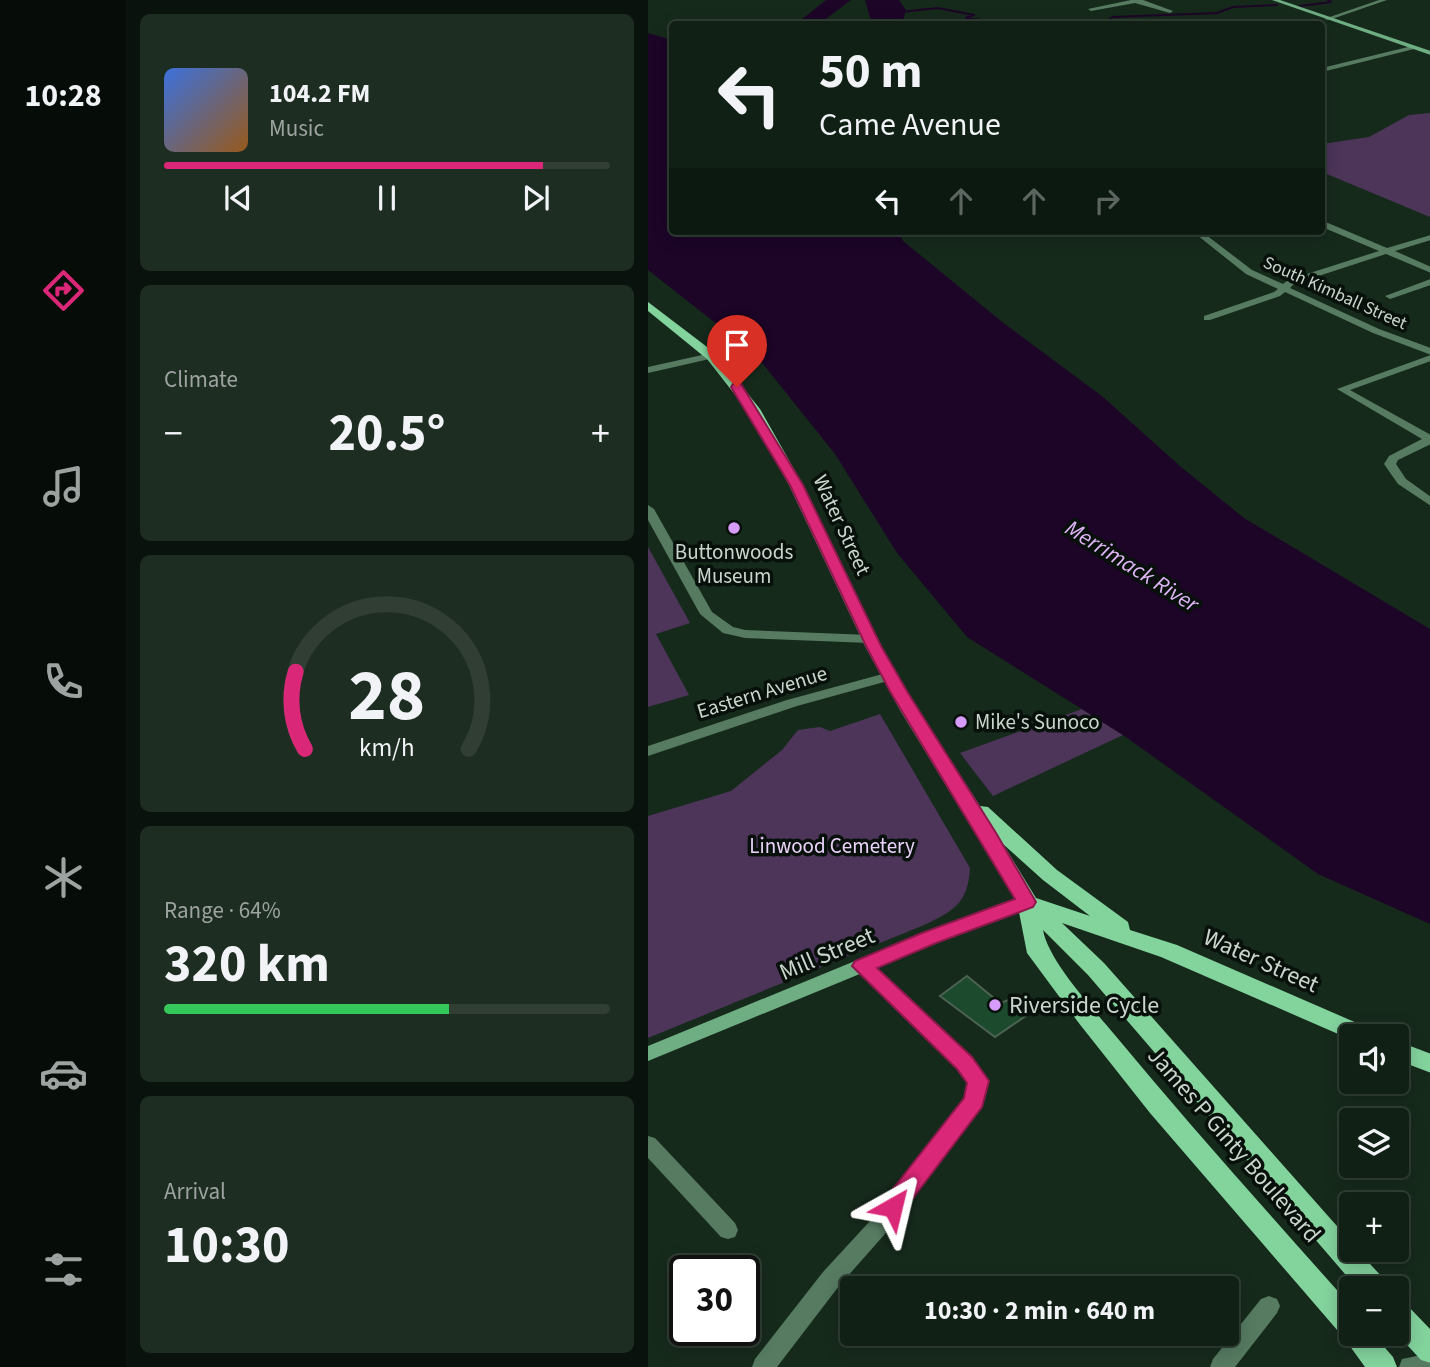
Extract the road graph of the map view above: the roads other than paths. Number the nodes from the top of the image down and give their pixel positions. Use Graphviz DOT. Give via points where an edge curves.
graph roads {
  1 [pos="1275,0"];
  2 [pos="1384,0"];
  3 [pos="1137,1"];
  4 [pos="1091,9"];
  5 [pos="1170,11"];
  6 [pos="1327,19"];
  7 [pos="1412,48"];
  8 [pos="1430,54"];
  9 [pos="1325,69"];
  10 [pos="1325,225"];
  11 [pos="1201,235"];
  12 [pos="1430,237"];
  13 [pos="1389,253"];
  14 [pos="1430,270"];
  15 [pos="1430,282"];
  16 [pos="1284,288"];
  17 [pos="1390,296"];
  18 [pos="648,305"];
  19 [pos="1207,318"];
  20 [pos="1430,355"];
  21 [pos="711,356"];
  22 [pos="648,370"];
  23 [pos="1430,439"];
  24 [pos="1430,503"];
  25 [pos="648,509"];
  26 [pos="870,639"];
  27 [pos="890,676"];
  28 [pos="648,751"];
  29 [pos="959,791"];
  30 [pos="1027,902"];
  31 [pos="1134,939"];
  32 [pos="862,966"];
  33 [pos="1339,1025"];
  34 [pos="648,1054"];
  35 [pos="1409,1055"];
  36 [pos="1430,1064"];
  37 [pos="648,1144"];
  38 [pos="728,1230"];
  39 [pos="1364,1276"];
  40 [pos="1269,1306"];
  41 [pos="1339,1313"];
  42 [pos="1409,1327"];
  43 [pos="1366,1346"];
  44 [pos="1430,1350"];
  45 [pos="1430,1364"];
  46 [pos="763,1367"];
  47 [pos="1221,1367"];
  48 [pos="1383,1367"];
  49 [pos="1410,1367"];
  1 -- 6 [label="main road"];
  2 -- 6 [label="street"];
  3 -- 4 [label="street"];
  3 -- 5 [label="street"];
  6 -- 7 [label="main road"];
  7 -- 8 [label="main road"];
  7 -- 9 [label="street"];
  10 -- 13 [label="street"];
  11 -- 16 [label="street, South Kimball Street" via="1249,272"];
  12 -- 13 [label="street"];
  13 -- 14 [label="street"];
  13 -- 16 [label="street"];
  15 -- 17 [label="street"];
  16 -- 19 [label="street"];
  16 -- 20 [label="street, South Kimball Street"];
  18 -- 21 [label="main road, Water Street"];
  20 -- 23 [label="street" via="1342,389"];
  21 -- 22 [label="street"];
  21 -- 26 [label="main road, Water Street" via="737,387 782,459"];
  23 -- 24 [label="street" via="1393,457 1390,464 1394,473"];
  25 -- 26 [label="street" via="717,624 745,634"];
  26 -- 27 [label="main road, Water Street"];
  27 -- 28 [label="street, Eastern Avenue"];
  27 -- 29 [label="main road, Water Street"];
  29 -- 30 [label="main road, Water Street"];
  29 -- 31 [label="main road, Water Street" via="1050,875"];
  30 -- 31 [label="main road, Water Street"];
  30 -- 32 [label="main road, Mill Street"];
  30 -- 39 [label="main road, James P Ginty Boulevard" via="1095,969"];
  30 -- 41 [label="main road, James P Ginty Boulevard" via="1035,947 1086,1016"];
  31 -- 33 [label="main road, Water Street"];
  32 -- 34 [label="main road, Mill Street"];
  32 -- 46 [label="street" via="965,1063 978,1081 974,1101"];
  35 -- 36 [label="main road"];
  37 -- 38 [label="street"];
  40 -- 47 [label="street"];
  42 -- 44 [label="main road"];
  43 -- 48 [label="main road"];
  45 -- 49 [label="street"];
}
